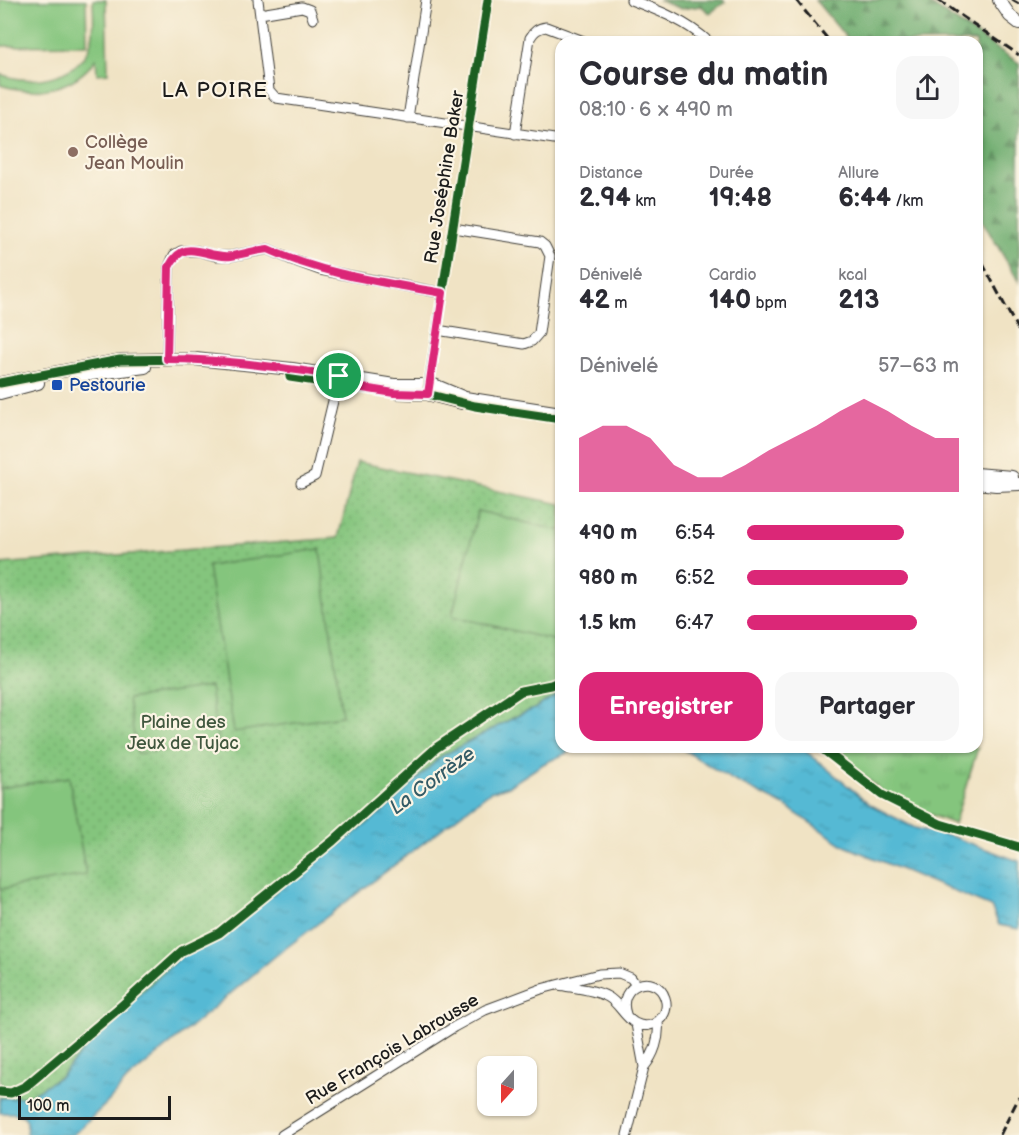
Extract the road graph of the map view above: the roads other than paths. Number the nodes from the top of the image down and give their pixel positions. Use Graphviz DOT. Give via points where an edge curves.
graph roads {
  1 [pos="258,0"];
  2 [pos="426,0"];
  3 [pos="488,0"];
  4 [pos="631,0"];
  5 [pos="999,0"];
  6 [pos="260,14"];
  7 [pos="313,19"];
  8 [pos="1019,23"];
  9 [pos="570,36"];
  10 [pos="703,36"];
  11 [pos="408,118"];
  12 [pos="468,128"];
  13 [pos="515,134"];
  14 [pos="555,139"];
  15 [pos="453,228"];
  16 [pos="443,293"];
  17 [pos="437,330"];
  18 [pos="167,359"];
  19 [pos="338,380"];
  20 [pos="0,383"];
  21 [pos="428,390"];
  22 [pos="0,393"];
  23 [pos="555,412"];
  24 [pos="555,418"];
  25 [pos="983,474"];
  26 [pos="1019,477"];
  27 [pos="300,483"];
  28 [pos="983,484"];
  29 [pos="1019,484"];
  30 [pos="593,975"];
  31 [pos="556,985"];
  32 [pos="636,985"];
  33 [pos="604,996"];
  34 [pos="626,1014"];
  35 [pos="658,1022"];
  36 [pos="636,1024"];
  37 [pos="644,1067"];
  38 [pos="282,1135"];
  39 [pos="627,1135"];
  1 -- 6 [label="street"];
  2 -- 11 [label="street"];
  3 -- 12 [label="street, Rue Joséphine Baker"];
  4 -- 10 [label="street" via="669,14"];
  5 -- 8 [label="street"];
  6 -- 7 [label="street" via="302,7 310,10"];
  6 -- 11 [label="street" via="269,90 276,98"];
  9 -- 13 [label="street" via="546,27 530,38"];
  11 -- 12 [label="street"];
  12 -- 13 [label="street"];
  12 -- 15 [label="street, Rue Joséphine Baker"];
  13 -- 14 [label="street"];
  15 -- 16 [label="street, Rue Joséphine Baker"];
  15 -- 17 [label="street" via="545,246 550,256 539,333 532,342 524,344"];
  16 -- 17 [label="street, Rue Joséphine Baker"];
  16 -- 18 [label="street" via="320,270 268,249 231,256 181,251 174,255 169,267"];
  17 -- 21 [label="street, Rue Joséphine Baker"];
  18 -- 19 [label="street" via="242,363"];
  18 -- 20 [label="street" via="120,360"];
  19 -- 21 [label="street" via="394,393"];
  19 -- 22 [label="street" via="202,363 89,373"];
  19 -- 27 [label="street" via="315,476"];
  21 -- 23 [label="street" via="434,385 457,396"];
  21 -- 24 [label="street" via="475,406"];
  25 -- 26 [label="street"];
  28 -- 29 [label="street"];
  30 -- 31 [label="street, Rue François Labrousse"];
  30 -- 32 [label="street, Rue François Labrousse" via="619,973"];
  30 -- 33 [label="street"];
  31 -- 33 [label="street"];
  31 -- 38 [label="street, Rue François Labrousse" via="485,1010"];
  32 -- 34 [label="street" via="624,1001"];
  32 -- 35 [label="street, Rue François Labrousse" via="651,984 662,992 667,1007"];
  33 -- 34 [label="street"];
  34 -- 36 [label="street"];
  35 -- 36 [label="street"];
  35 -- 37 [label="street, Rue François Labrousse" via="651,1059"];
  36 -- 37 [label="street, Rue François Labrousse"];
  37 -- 39 [label="street, Rue François Labrousse"];
}
